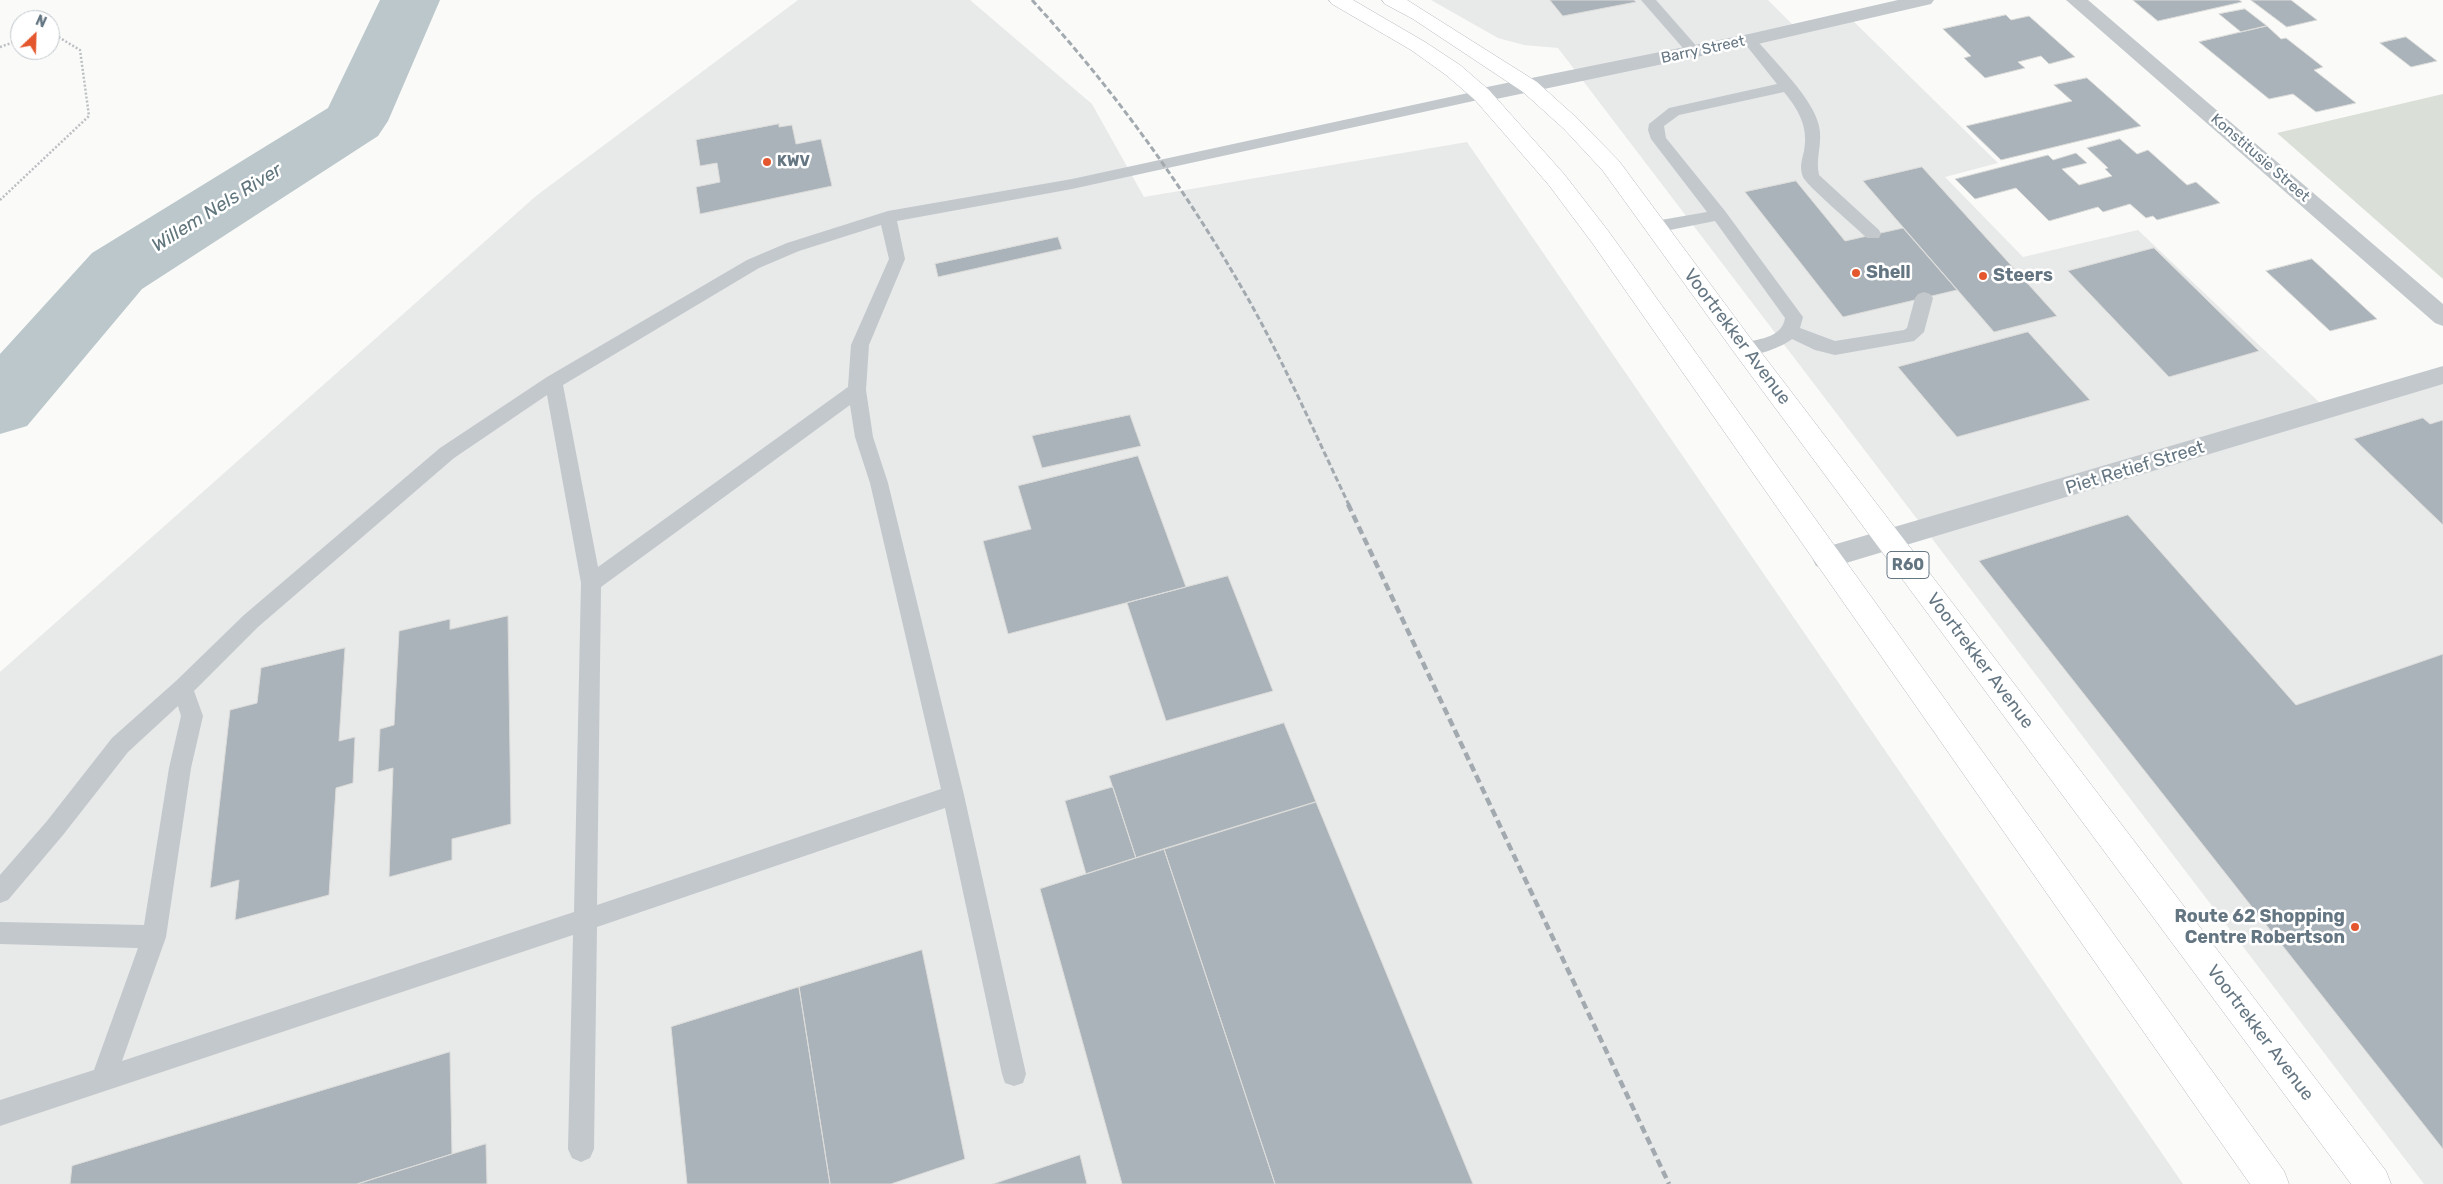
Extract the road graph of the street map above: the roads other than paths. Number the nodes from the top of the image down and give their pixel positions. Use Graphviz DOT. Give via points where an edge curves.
graph roads {
  1 [pos="1339,0"];
  2 [pos="1392,0"];
  3 [pos="1648,0"];
  4 [pos="1924,0"];
  5 [pos="2076,0"];
  6 [pos="1750,40"];
  7 [pos="1694,52"];
  8 [pos="1788,86"];
  9 [pos="1530,87"];
  10 [pos="1482,95"];
  11 [pos="1719,215"];
  12 [pos="888,216"];
  13 [pos="1655,227"];
  14 [pos="1873,234"];
  15 [pos="1924,298"];
  16 [pos="2443,316"];
  17 [pos="1791,331"];
  18 [pos="1745,349"];
  19 [pos="2443,375"];
  20 [pos="553,382"];
  21 [pos="857,390"];
  22 [pos="1890,541"];
  23 [pos="1826,558"];
  24 [pos="591,583"];
  25 [pos="183,688"];
  26 [pos="953,795"];
  27 [pos="0,892"];
  28 [pos="585,920"];
  29 [pos="0,933"];
  30 [pos="154,937"];
  31 [pos="1014,1074"];
  32 [pos="103,1078"];
  33 [pos="0,1113"];
  34 [pos="581,1149"];
  35 [pos="2271,1184"];
  36 [pos="2373,1184"];
  1 -- 10 [label="main road" via="1418,46"];
  2 -- 9 [label="main road, Voortrekker Avenue / R60"];
  3 -- 7 [label="lane"];
  4 -- 6 [label="street, Barry Street"];
  5 -- 16 [label="street, Konstitusie Street"];
  6 -- 7 [label="street, Barry Street"];
  6 -- 8 [label="lane"];
  7 -- 9 [label="street, Barry Street"];
  8 -- 11 [label="lane" via="1674,112 1657,124 1659,139"];
  8 -- 14 [label="lane" via="1806,109 1812,128 1812,150 1808,162 1810,177"];
  9 -- 10 [label="street, Barry Street"];
  9 -- 13 [label="main road, Voortrekker Avenue / R60" via="1611,166"];
  10 -- 12 [label="lane" via="1072,184"];
  10 -- 23 [label="main road" via="1556,179 1601,238"];
  11 -- 13 [label="lane"];
  11 -- 17 [label="lane" via="1794,317"];
  12 -- 20 [label="lane" via="793,247 753,264"];
  12 -- 21 [label="lane" via="897,259 860,345"];
  13 -- 18 [label="main road, Voortrekker Avenue / R60"];
  15 -- 17 [label="lane" via="1915,332 1908,336 1835,348"];
  17 -- 18 [label="lane" via="1784,338"];
  18 -- 22 [label="main road, Voortrekker Avenue / R60"];
  19 -- 22 [label="street, Piet Retief Street"];
  20 -- 24 [label="lane"];
  20 -- 25 [label="lane" via="447,453 250,621"];
  21 -- 24 [label="lane"];
  21 -- 26 [label="lane" via="864,436 879,483"];
  22 -- 23 [label="street, Piet Retief Street"];
  22 -- 36 [label="main road, Voortrekker Avenue / R60"];
  23 -- 35 [label="main road"];
  24 -- 28 [label="lane"];
  25 -- 27 [label="lane" via="120,745"];
  25 -- 30 [label="lane" via="192,716 180,768"];
  26 -- 28 [label="lane"];
  26 -- 31 [label="lane"];
  28 -- 32 [label="lane"];
  28 -- 34 [label="lane"];
  29 -- 30 [label="lane"];
  30 -- 32 [label="lane"];
  32 -- 33 [label="lane"];
}
